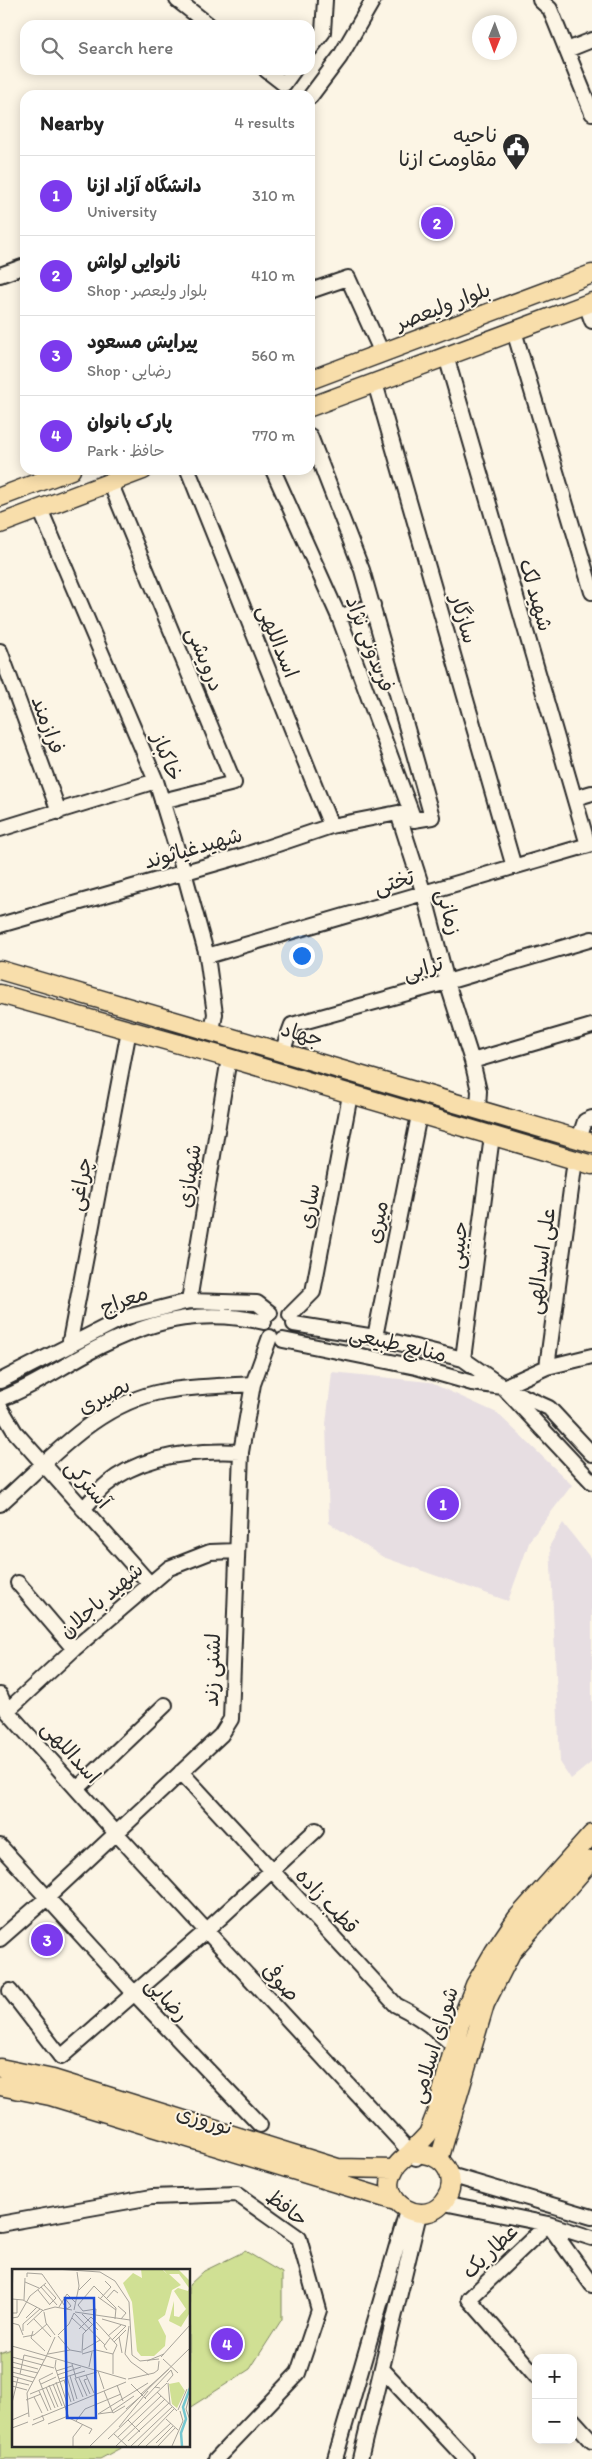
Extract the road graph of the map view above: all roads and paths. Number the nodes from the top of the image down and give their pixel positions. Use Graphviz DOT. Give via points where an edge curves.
graph roads {
  1 [pos="177,0"];
  2 [pos="325,0"];
  3 [pos="373,0"];
  4 [pos="540,0"];
  5 [pos="203,20"];
  6 [pos="592,40"];
  7 [pos="315,43"];
  8 [pos="566,50"];
  9 [pos="272,75"];
  10 [pos="290,75"];
  11 [pos="315,90"];
  12 [pos="592,113"];
  13 [pos="20,268"];
  14 [pos="592,274"];
  15 [pos="0,275"];
  16 [pos="315,289"];
  17 [pos="589,303"];
  18 [pos="592,321"];
  19 [pos="514,331"];
  20 [pos="382,353"];
  21 [pos="446,356"];
  22 [pos="315,378"];
  23 [pos="375,383"];
  24 [pos="315,405"];
  25 [pos="315,449"];
  26 [pos="58,475"];
  27 [pos="129,475"];
  28 [pos="190,475"];
  29 [pos="275,475"];
  30 [pos="110,482"];
  31 [pos="0,497"];
  32 [pos="40,508"];
  33 [pos="0,524"];
  34 [pos="592,592"];
  35 [pos="373,605"];
  36 [pos="339,617"];
  37 [pos="0,651"];
  38 [pos="156,781"];
  39 [pos="592,793"];
  40 [pos="574,798"];
  41 [pos="162,801"];
  42 [pos="59,812"];
  43 [pos="398,813"];
  44 [pos="331,826"];
  45 [pos="0,829"];
  46 [pos="590,845"];
  47 [pos="514,867"];
  48 [pos="184,872"];
  49 [pos="424,894"];
  50 [pos="0,925"];
  51 [pos="592,939"];
  52 [pos="207,956"];
  53 [pos="0,970"];
  54 [pos="18,976"];
  55 [pos="447,982"];
  56 [pos="6,996"];
  57 [pos="592,1026"];
  58 [pos="129,1030"];
  59 [pos="212,1032"];
  60 [pos="282,1052"];
  61 [pos="229,1058"];
  62 [pos="472,1061"];
  63 [pos="350,1095"];
  64 [pos="478,1108"];
  65 [pos="419,1115"];
  66 [pos="592,1118"];
  67 [pos="492,1136"];
  68 [pos="586,1141"];
  69 [pos="584,1163"];
  70 [pos="189,1301"];
  71 [pos="267,1318"];
  72 [pos="292,1319"];
  73 [pos="375,1337"];
  74 [pos="276,1338"];
  75 [pos="69,1346"];
  76 [pos="592,1356"];
  77 [pos="464,1359"];
  78 [pos="547,1367"];
  79 [pos="0,1381"];
  80 [pos="253,1384"];
  81 [pos="503,1387"];
  82 [pos="0,1399"];
  83 [pos="0,1406"];
  84 [pos="15,1432"];
  85 [pos="0,1434"];
  86 [pos="241,1452"];
  87 [pos="592,1454"];
  88 [pos="44,1464"];
  89 [pos="592,1482"];
  90 [pos="0,1504"];
  91 [pos="83,1509"];
  92 [pos="237,1551"];
  93 [pos="18,1583"];
  94 [pos="150,1584"];
  95 [pos="74,1649"];
  96 [pos="0,1696"];
  97 [pos="165,1705"];
  98 [pos="7,1711"];
  99 [pos="181,1772"];
  100 [pos="77,1789"];
  101 [pos="316,1830"];
  102 [pos="116,1833"];
  103 [pos="592,1834"];
  104 [pos="0,1846"];
  105 [pos="592,1860"];
  106 [pos="272,1871"];
  107 [pos="48,1897"];
  108 [pos="206,1931"];
  109 [pos="0,1939"];
  110 [pos="10,1991"];
  111 [pos="134,1993"];
  112 [pos="453,2045"];
  113 [pos="0,2068"];
  114 [pos="0,2086"];
  115 [pos="260,2125"];
  116 [pos="413,2155"];
  117 [pos="439,2160"];
  118 [pos="394,2169"];
  119 [pos="450,2175"];
  120 [pos="444,2203"];
  121 [pos="407,2208"];
  122 [pos="592,2217"];
  123 [pos="0,2224"];
  124 [pos="548,2224"];
  125 [pos="592,2238"];
  126 [pos="592,2285"];
  127 [pos="382,2369"];
  128 [pos="532,2371"];
  129 [pos="577,2424"];
  130 [pos="592,2441"];
  131 [pos="216,2459"];
  132 [pos="335,2459"];
  133 [pos="360,2459"];
  134 [pos="466,2459"];
  1 -- 5 [label="street"];
  2 -- 7 [label="street" via="323,32"];
  3 -- 11 [label="street" via="340,57"];
  4 -- 8 [label="street" via="550,9"];
  6 -- 8 [label="street"];
  8 -- 12 [label="street"];
  9 -- 10 [label="street" via="284,84"];
  13 -- 15 [label="street"];
  14 -- 20 [label="main road, بلوار ولیعصر"];
  16 -- 20 [label="street" via="348,278"];
  17 -- 18 [label="street"];
  17 -- 19 [label="main road"];
  19 -- 21 [label="main road"];
  19 -- 34 [label="street"];
  20 -- 22 [label="main road, بلوار ولیعصر"];
  21 -- 23 [label="main road"];
  21 -- 40 [label="street, شهید لک"];
  23 -- 24 [label="main road"];
  23 -- 47 [label="street, سازگار"];
  25 -- 35 [label="street"];
  26 -- 31 [label="main road"];
  27 -- 30 [label="main road"];
  28 -- 44 [label="street, اسداللهی"];
  29 -- 36 [label="street, فریدونی نژاد"];
  30 -- 32 [label="main road"];
  30 -- 41 [label="street, درویشی" via="234,783"];
  32 -- 33 [label="main road"];
  32 -- 38 [label="street, خاکباز"];
  35 -- 36 [label="street"];
  35 -- 36 [label="street, فریدونی نژاد" via="432,817 414,820"];
  37 -- 42 [label="street, فرازمند"];
  38 -- 41 [label="street, خاکباز"];
  38 -- 42 [label="street"];
  39 -- 40 [label="street"];
  40 -- 46 [label="street, شهید لک"];
  41 -- 48 [label="street, خاکباز"];
  42 -- 45 [label="street"];
  43 -- 44 [label="street, شهید‌غیاثوند"];
  43 -- 49 [label="street, زمانی"];
  44 -- 48 [label="street, شهید‌غیاثوند"];
  46 -- 47 [label="street, تختی"];
  47 -- 49 [label="street, تختی"];
  48 -- 50 [label="street, شهید‌غیاثوند"];
  48 -- 52 [label="street, خاکباز"];
  49 -- 52 [label="street, تختی"];
  49 -- 55 [label="street, زمانی"];
  51 -- 55 [label="street, ترابی"];
  52 -- 59 [label="street, خاکباز" via="215,1014"];
  53 -- 54 [label="main road, جهاد"];
  54 -- 56 [label="main road"];
  54 -- 59 [label="main road, جهاد"];
  55 -- 60 [label="street, ترابی" via="292,1025"];
  55 -- 62 [label="street, زمانی"];
  56 -- 58 [label="main road, جهاد"];
  57 -- 62 [label="street"];
  58 -- 61 [label="main road, جهاد"];
  58 -- 75 [label="street, چراغی"];
  59 -- 60 [label="main road, جهاد"];
  60 -- 64 [label="main road, جهاد"];
  61 -- 63 [label="main road, جهاد"];
  61 -- 70 [label="street, شهبازی"];
  62 -- 64 [label="street, زمانی" via="479,1091"];
  63 -- 65 [label="main road, جهاد"];
  63 -- 72 [label="street, ساری" via="313,1292"];
  64 -- 68 [label="main road, جهاد"];
  65 -- 67 [label="main road, جهاد"];
  65 -- 73 [label="street, میری"];
  66 -- 68 [label="street" via="585,1121"];
  67 -- 69 [label="main road, جهاد"];
  67 -- 77 [label="street, حبیبی"];
  69 -- 78 [label="street, علی اسدالهی"];
  70 -- 71 [label="street, معراج" via="257,1303"];
  70 -- 75 [label="street, معراج" via="123,1318"];
  71 -- 72 [label="street" via="278,1310"];
  71 -- 74 [label="street" via="266,1333"];
  71 -- 82 [label="street, معراج" via="201,1315 159,1324 105,1344 26,1390"];
  72 -- 73 [label="street, منابع طبیعی"];
  72 -- 74 [label="street" via="290,1337"];
  73 -- 77 [label="street, منابع طبیعی"];
  74 -- 80 [label="street, لشنی زند"];
  74 -- 81 [label="street, منابع طبیعی" via="416,1367 472,1383"];
  75 -- 79 [label="street, معراج"];
  76 -- 78 [label="street"];
  77 -- 81 [label="street, منابع طبیعی"];
  78 -- 81 [label="street"];
  80 -- 86 [label="street, لشنی زند"];
  80 -- 88 [label="street, بصیری" via="164,1391 120,1406 83,1428"];
  81 -- 87 [label="street, منابع طبیعی" via="549,1408"];
  81 -- 89 [label="street, منابع طبیعی"];
  83 -- 84 [label="street, آسترکی"];
  84 -- 85 [label="street"];
  84 -- 88 [label="street, آسترکی"];
  86 -- 91 [label="street" via="209,1450 145,1463 108,1483"];
  86 -- 92 [label="street, لشنی زند"];
  88 -- 90 [label="street, بصیری"];
  88 -- 91 [label="street, آسترکی"];
  91 -- 94 [label="street, آسترکی"];
  92 -- 94 [label="street, شهید باجلان" via="210,1552 186,1560 169,1568"];
  92 -- 99 [label="street, لشنی زند" via="230,1718 222,1734"];
  93 -- 95 [label="street"];
  94 -- 95 [label="street, شهید باجلان"];
  95 -- 98 [label="street, شهید باجلان"];
  96 -- 98 [label="street, اسداللهی"];
  97 -- 100 [label="street"];
  98 -- 100 [label="street, اسداللهی"];
  99 -- 102 [label="street, لشنی زند"];
  99 -- 106 [label="street, قطب زاده"];
  100 -- 102 [label="street, اسداللهی"];
  101 -- 106 [label="street"];
  102 -- 107 [label="street, لشنی زند"];
  102 -- 108 [label="street, صوفی"];
  103 -- 112 [label="main road, شورای اسلامی" via="517,1918 494,1952 476,1986"];
  104 -- 107 [label="street, رضایی"];
  105 -- 117 [label="main road, شورای اسلامی" via="512,1952 486,2004"];
  106 -- 108 [label="street"];
  106 -- 112 [label="street, قطب زاده" via="396,2005 430,2024"];
  107 -- 109 [label="street, لشنی زند"];
  107 -- 111 [label="street, رضایی"];
  108 -- 111 [label="street"];
  108 -- 116 [label="street, صوفی"];
  110 -- 111 [label="street" via="61,2057"];
  111 -- 115 [label="street, رضایی"];
  112 -- 116 [label="main road, شورای اسلامی" via="437,2111 428,2134"];
  113 -- 118 [label="main road, نوروزی" via="53,2079 338,2168"];
  114 -- 121 [label="main road, نوروزی" via="50,2096"];
  116 -- 117 [label="main road"];
  116 -- 118 [label="main road"];
  117 -- 119 [label="main road"];
  118 -- 121 [label="main road" via="390,2185"];
  119 -- 120 [label="main road" via="449,2195"];
  119 -- 122 [label="street"];
  120 -- 121 [label="main road" via="437,2209"];
  120 -- 124 [label="street"];
  121 -- 127 [label="street"];
  121 -- 132 [label="street"];
  123 -- 131 [label="street, حافظ" via="152,2197 237,2194 299,2238 319,2310 298,2374"];
  124 -- 125 [label="street"];
  124 -- 126 [label="street"];
  124 -- 128 [label="street, عطار یک" via="469,2299"];
  127 -- 133 [label="street"];
  127 -- 134 [label="street"];
  129 -- 130 [label="street"];
}
